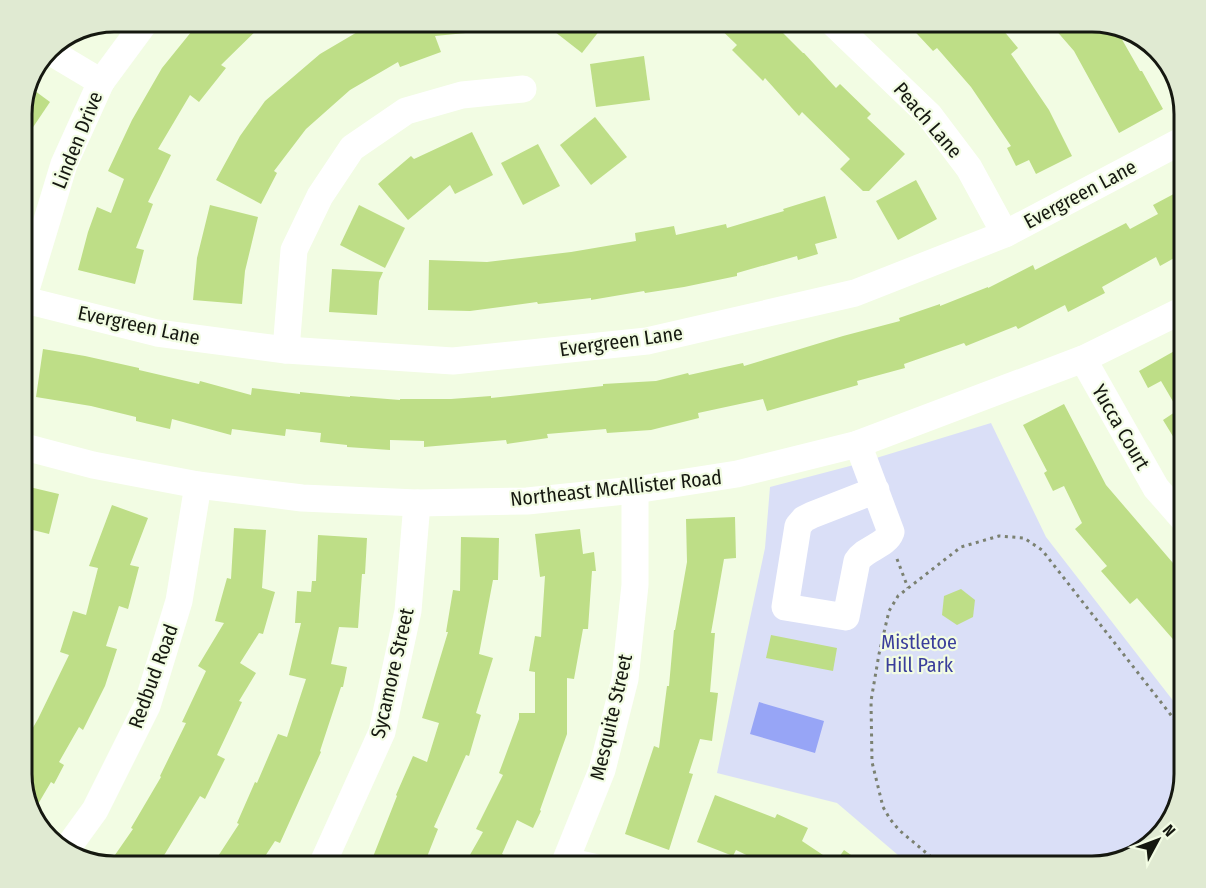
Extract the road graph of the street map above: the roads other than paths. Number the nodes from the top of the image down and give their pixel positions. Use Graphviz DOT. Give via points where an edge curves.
graph roads {
  1 [pos="138,32"];
  2 [pos="842,32"];
  3 [pos="57,56"];
  4 [pos="101,82"];
  5 [pos="523,89"];
  6 [pos="1174,145"];
  7 [pos="1005,234"];
  8 [pos="32,268"];
  9 [pos="32,303"];
  10 [pos="1174,314"];
  11 [pos="286,350"];
  12 [pos="1083,359"];
  13 [pos="858,444"];
  14 [pos="32,449"];
  15 [pos="198,485"];
  16 [pos="635,490"];
  17 [pos="876,490"];
  18 [pos="417,503"];
  19 [pos="1174,508"];
  20 [pos="71,843"];
  21 [pos="326,856"];
  22 [pos="568,856"];
  1 -- 4 [label="street, Linden Drive"];
  2 -- 7 [label="street, Peach Lane" via="929,116 969,168"];
  3 -- 4 [label="street"];
  4 -- 8 [label="street, Linden Drive" via="64,164"];
  5 -- 11 [label="street" via="462,95 406,111 352,148 320,196 294,250"];
  6 -- 7 [label="street, Evergreen Lane"];
  7 -- 11 [label="street, Evergreen Lane" via="855,293 647,341 453,361"];
  9 -- 11 [label="street, Evergreen Lane" via="157,333"];
  10 -- 12 [label="street, Northeast McAllister Road"];
  12 -- 13 [label="street, Northeast McAllister Road"];
  12 -- 19 [label="street, Yucca Court" via="1156,488"];
  13 -- 16 [label="street, Northeast McAllister Road" via="737,474"];
  13 -- 17 [label="street"];
  14 -- 15 [label="street, Northeast McAllister Road"];
  15 -- 18 [label="street, Northeast McAllister Road" via="302,498"];
  15 -- 20 [label="street, Redbud Road" via="179,601 147,706 95,810"];
  16 -- 18 [label="street, Northeast McAllister Road" via="527,501"];
  16 -- 22 [label="street, Mesquite Street" via="635,585 625,679 602,770"];
  17 -- 17 [label="street" via="891,532 857,561 846,617 785,607 798,526 812,514"];
  18 -- 21 [label="street, Sycamore Street" via="408,611 382,732"];
}
